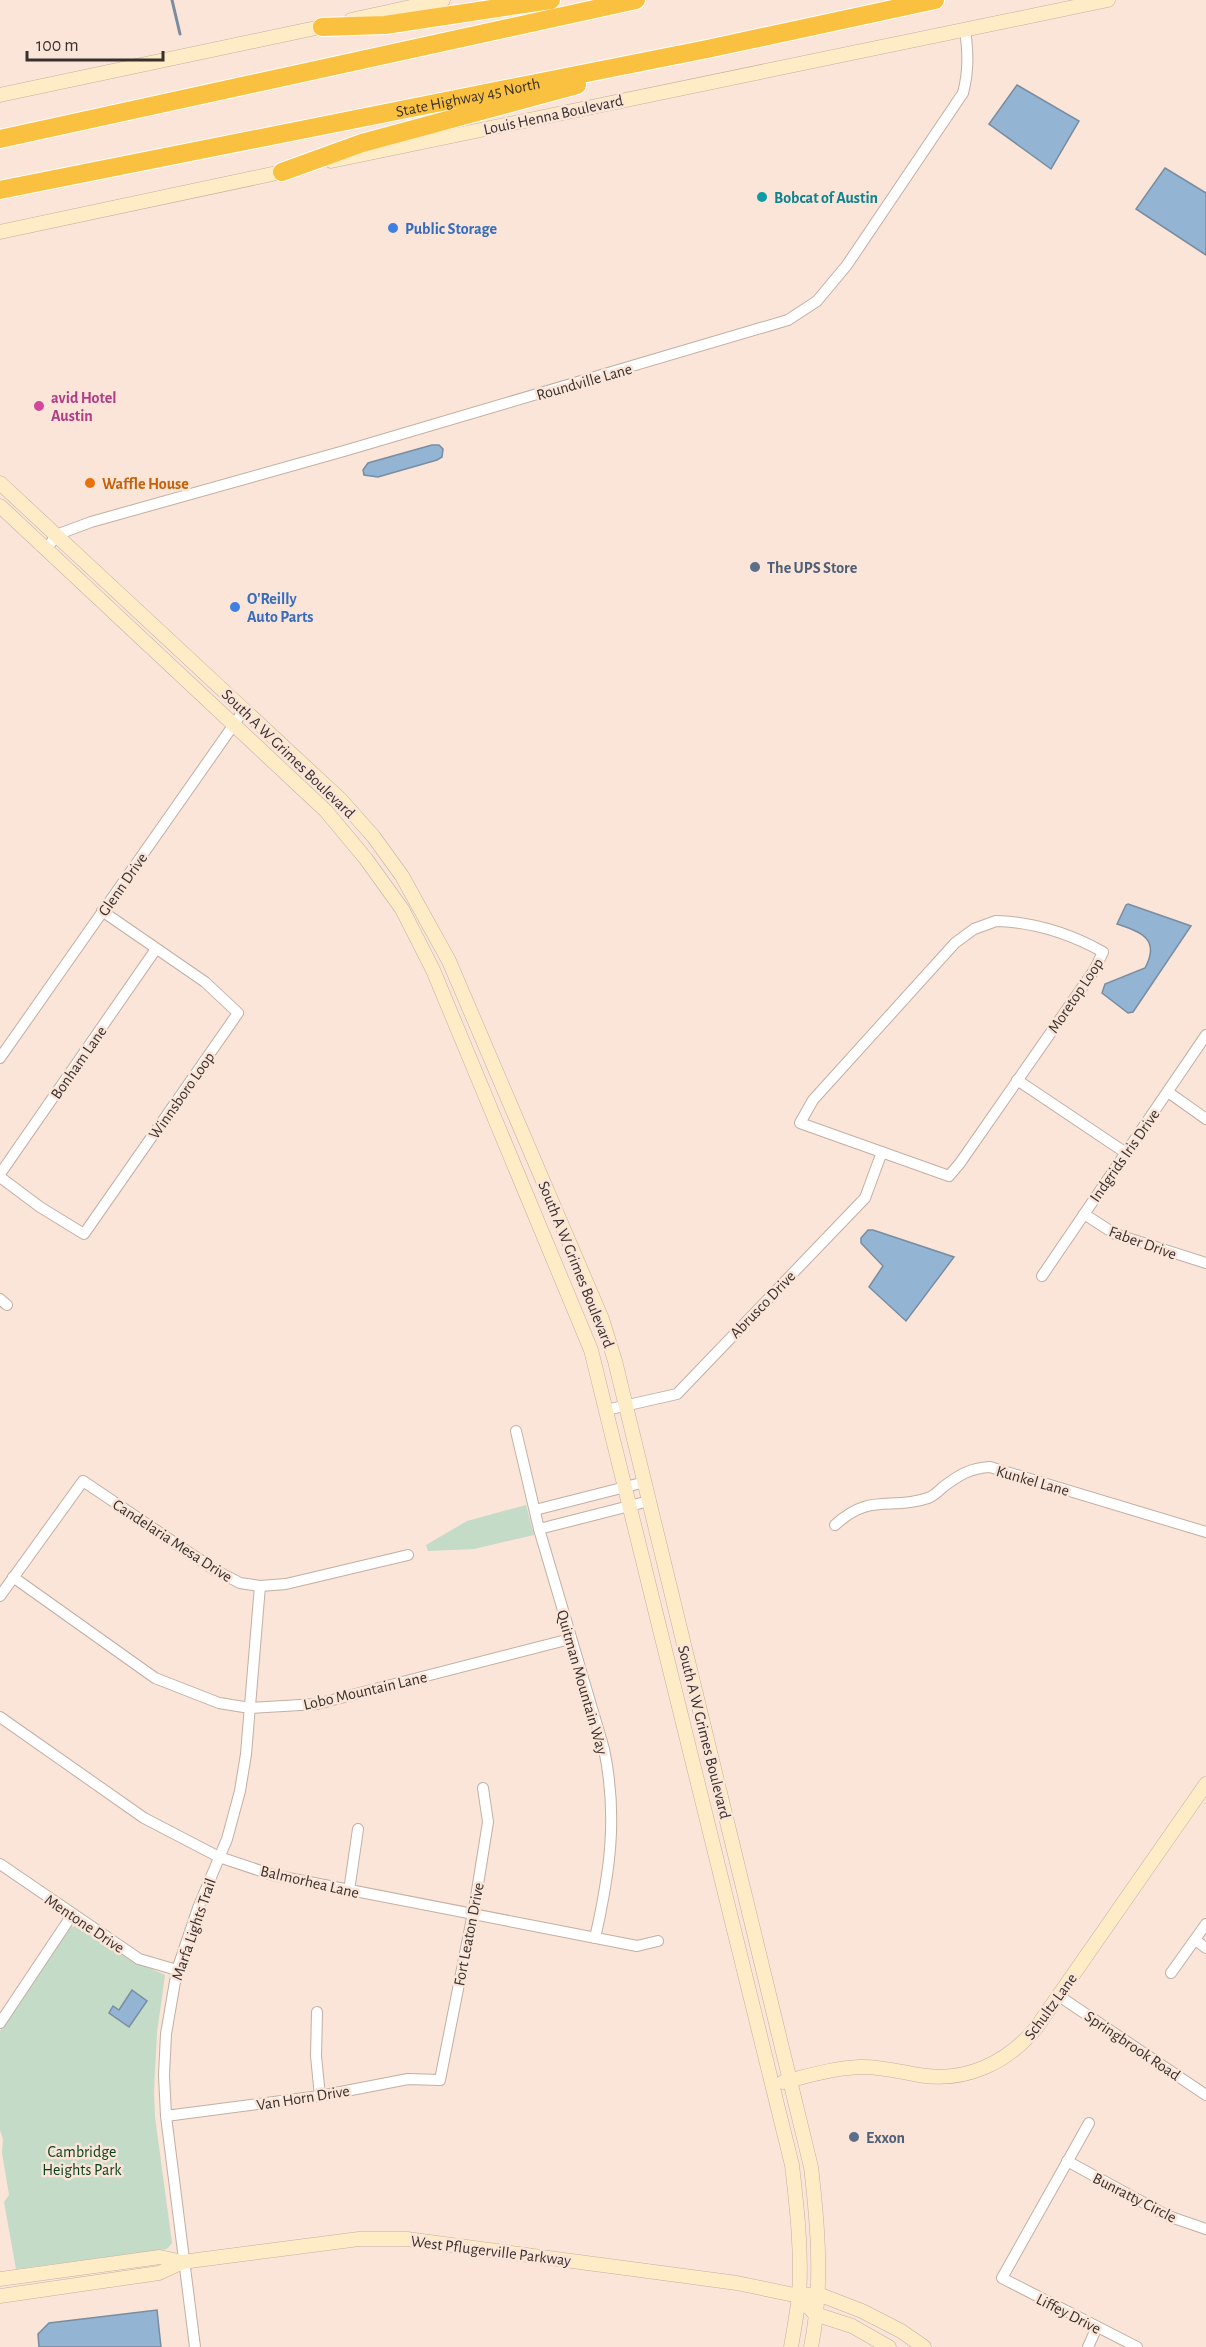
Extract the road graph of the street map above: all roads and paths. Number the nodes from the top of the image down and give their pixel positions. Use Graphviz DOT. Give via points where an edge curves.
graph roads {
  1 [pos="443,0"];
  2 [pos="551,0"];
  3 [pos="636,0"];
  4 [pos="935,0"];
  5 [pos="1108,0"];
  6 [pos="322,27"];
  7 [pos="965,29"];
  8 [pos="707,49"];
  9 [pos="0,95"];
  10 [pos="0,139"];
  11 [pos="282,172"];
  12 [pos="0,190"];
  13 [pos="0,232"];
  14 [pos="0,483"];
  15 [pos="0,506"];
  16 [pos="56,535"];
  17 [pos="47,549"];
  18 [pos="244,710"];
  19 [pos="234,724"];
  20 [pos="416,900"];
  21 [pos="402,909"];
  22 [pos="102,911"];
  23 [pos="156,949"];
  24 [pos="476,1023"];
  25 [pos="458,1030"];
  26 [pos="1206,1035"];
  27 [pos="0,1058"];
  28 [pos="1017,1080"];
  29 [pos="1168,1092"];
  30 [pos="1206,1119"];
  31 [pos="882,1152"];
  32 [pos="1126,1153"];
  33 [pos="0,1176"];
  34 [pos="1084,1214"];
  35 [pos="553,1262"];
  36 [pos="1206,1263"];
  37 [pos="1042,1276"];
  38 [pos="586,1281"];
  39 [pos="626,1405"];
  40 [pos="606,1410"];
  41 [pos="516,1431"];
  42 [pos="645,1482"];
  43 [pos="625,1487"];
  44 [pos="649,1502"];
  45 [pos="630,1507"];
  46 [pos="535,1510"];
  47 [pos="836,1525"];
  48 [pos="539,1529"];
  49 [pos="1206,1532"];
  50 [pos="408,1555"];
  51 [pos="13,1577"];
  52 [pos="260,1586"];
  53 [pos="0,1596"];
  54 [pos="683,1638"];
  55 [pos="570,1639"];
  56 [pos="664,1643"];
  57 [pos="250,1708"];
  58 [pos="0,1717"];
  59 [pos="1206,1784"];
  60 [pos="718,1786"];
  61 [pos="483,1788"];
  62 [pos="700,1791"];
  63 [pos="358,1829"];
  64 [pos="219,1857"];
  65 [pos="0,1864"];
  66 [pos="349,1891"];
  67 [pos="747,1903"];
  68 [pos="729,1908"];
  69 [pos="72,1915"];
  70 [pos="472,1915"];
  71 [pos="1206,1924"];
  72 [pos="595,1938"];
  73 [pos="1195,1940"];
  74 [pos="658,1941"];
  75 [pos="1206,1948"];
  76 [pos="177,1970"];
  77 [pos="1171,1973"];
  78 [pos="1059,1996"];
  79 [pos="317,2012"];
  80 [pos="0,2023"];
  81 [pos="440,2080"];
  82 [pos="790,2080"];
  83 [pos="773,2084"];
  84 [pos="1206,2095"];
  85 [pos="320,2096"];
  86 [pos="166,2116"];
  87 [pos="1089,2123"];
  88 [pos="1067,2161"];
  89 [pos="1206,2229"];
  90 [pos="183,2262"];
  91 [pos="0,2279"];
  92 [pos="818,2294"];
  93 [pos="0,2296"];
  94 [pos="799,2296"];
  95 [pos="815,2314"];
  96 [pos="1097,2327"];
  97 [pos="195,2347"];
  98 [pos="791,2347"];
  99 [pos="810,2347"];
  100 [pos="889,2347"];
  101 [pos="924,2347"];
  102 [pos="1088,2347"];
  103 [pos="1137,2347"];
  1 -- 6 [label="main road"];
  2 -- 6 [label="highway" via="385,26"];
  3 -- 10 [label="highway"];
  4 -- 8 [label="highway, State Highway 45 North"];
  5 -- 7 [label="main road, Louis Henna Boulevard"];
  6 -- 9 [label="main road"];
  7 -- 11 [label="main road, Louis Henna Boulevard"];
  7 -- 16 [label="street, Roundville Lane" via="969,57 963,93 847,265 817,301 788,320"];
  8 -- 11 [label="highway" via="362,143"];
  8 -- 12 [label="highway, State Highway 45 North"];
  11 -- 13 [label="main road, Louis Henna Boulevard"];
  14 -- 16 [label="main road, South A W Grimes Boulevard"];
  15 -- 17 [label="main road, South A W Grimes Boulevard"];
  16 -- 17 [label="street"];
  16 -- 18 [label="main road, South A W Grimes Boulevard"];
  17 -- 19 [label="main road, South A W Grimes Boulevard"];
  18 -- 19 [label="street, Glenn Drive"];
  18 -- 20 [label="main road, South A W Grimes Boulevard" via="340,799 373,836"];
  19 -- 21 [label="main road, South A W Grimes Boulevard" via="326,811"];
  19 -- 22 [label="street, Glenn Drive"];
  20 -- 21 [label="main road"];
  20 -- 24 [label="main road, South A W Grimes Boulevard"];
  21 -- 25 [label="main road, South A W Grimes Boulevard"];
  22 -- 23 [label="street, Winnsboro Loop"];
  22 -- 27 [label="street, Glenn Drive"];
  23 -- 33 [label="street, Bonham Lane"];
  23 -- 33 [label="street, Winnsboro Loop" via="205,982 238,1013 84,1234"];
  24 -- 25 [label="main road"];
  24 -- 38 [label="main road, South A W Grimes Boulevard"];
  25 -- 35 [label="main road, South A W Grimes Boulevard"];
  26 -- 29 [label="street, Indgrids Iris Drive"];
  28 -- 31 [label="street, Moretop Loop" via="949,1176"];
  28 -- 31 [label="street, Moretop Loop" via="1103,952 1028,923 996,921 974,929 955,943 813,1100 800,1124"];
  28 -- 32 [label="street"];
  29 -- 30 [label="street"];
  29 -- 32 [label="street, Indgrids Iris Drive"];
  31 -- 39 [label="street, Abrusco Drive" via="865,1198 677,1394"];
  32 -- 34 [label="street, Indgrids Iris Drive"];
  34 -- 36 [label="street, Faber Drive" via="1115,1234"];
  34 -- 37 [label="street, Indgrids Iris Drive"];
  35 -- 38 [label="main road" via="574,1279"];
  35 -- 40 [label="main road, South A W Grimes Boulevard" via="591,1350"];
  38 -- 39 [label="main road, South A W Grimes Boulevard" via="602,1319"];
  39 -- 40 [label="street, Abrusco Drive"];
  39 -- 42 [label="main road, South A W Grimes Boulevard"];
  40 -- 43 [label="main road, South A W Grimes Boulevard"];
  41 -- 46 [label="street, Quitman Mountain Way"];
  42 -- 43 [label="street"];
  42 -- 44 [label="main road, South A W Grimes Boulevard"];
  43 -- 45 [label="main road, South A W Grimes Boulevard"];
  43 -- 46 [label="street"];
  44 -- 45 [label="street"];
  44 -- 54 [label="main road, South A W Grimes Boulevard"];
  45 -- 48 [label="street"];
  45 -- 56 [label="main road, South A W Grimes Boulevard"];
  46 -- 48 [label="street, Quitman Mountain Way"];
  47 -- 49 [label="street, Kunkel Lane" via="848,1513 867,1505 930,1497 975,1467 990,1467"];
  48 -- 55 [label="street, Quitman Mountain Way"];
  50 -- 52 [label="street, Candelaria Mesa Drive" via="286,1584"];
  51 -- 52 [label="street, Candelaria Mesa Drive" via="83,1481 215,1570 240,1583"];
  51 -- 53 [label="street"];
  51 -- 57 [label="street, Lobo Mountain Lane" via="155,1678 219,1703"];
  52 -- 57 [label="street, Marfa Lights Trail"];
  54 -- 56 [label="main road"];
  54 -- 60 [label="main road, South A W Grimes Boulevard"];
  55 -- 57 [label="street, Lobo Mountain Lane" via="316,1704"];
  55 -- 72 [label="street, Quitman Mountain Way" via="610,1777 611,1850"];
  56 -- 62 [label="main road, South A W Grimes Boulevard"];
  57 -- 64 [label="street, Marfa Lights Trail" via="240,1791"];
  58 -- 64 [label="street, Balmorhea Lane" via="144,1818"];
  59 -- 78 [label="main road, Schultz Lane"];
  60 -- 62 [label="main road"];
  60 -- 67 [label="main road, South A W Grimes Boulevard"];
  61 -- 70 [label="street, Fort Leaton Drive" via="488,1822"];
  62 -- 68 [label="main road, South A W Grimes Boulevard"];
  63 -- 66 [label="street"];
  64 -- 66 [label="street, Balmorhea Lane" via="273,1875"];
  64 -- 76 [label="street, Marfa Lights Trail"];
  65 -- 69 [label="street, Mentone Drive"];
  66 -- 70 [label="street, Balmorhea Lane"];
  67 -- 68 [label="main road"];
  67 -- 82 [label="main road, South A W Grimes Boulevard"];
  68 -- 83 [label="main road, South A W Grimes Boulevard"];
  69 -- 76 [label="street, Mentone Drive" via="139,1959"];
  69 -- 80 [label="street"];
  70 -- 72 [label="street, Balmorhea Lane"];
  70 -- 81 [label="street, Fort Leaton Drive"];
  71 -- 73 [label="street"];
  72 -- 74 [label="street, Balmorhea Lane" via="637,1946"];
  73 -- 75 [label="street"];
  73 -- 77 [label="street"];
  76 -- 86 [label="street, Marfa Lights Trail" via="166,2034"];
  78 -- 82 [label="main road, Schultz Lane" via="1024,2043 989,2067 964,2074 921,2076 861,2067"];
  78 -- 84 [label="street, Springbrook Road"];
  79 -- 85 [label="street"];
  81 -- 85 [label="street, Van Horn Drive" via="408,2079"];
  82 -- 83 [label="main road, Schultz Lane"];
  82 -- 92 [label="main road, South A W Grimes Boulevard" via="811,2167"];
  83 -- 94 [label="main road, South A W Grimes Boulevard" via="792,2165"];
  85 -- 86 [label="street, Van Horn Drive"];
  86 -- 90 [label="street, Marfa Lights Trail"];
  87 -- 88 [label="street"];
  88 -- 89 [label="street, Bunratty Circle" via="1168,2216"];
  88 -- 96 [label="street, Liffey Drive" via="1002,2278"];
  90 -- 91 [label="main road, West Pflugerville Parkway" via="160,2257"];
  90 -- 93 [label="main road, West Pflugerville Parkway" via="159,2273"];
  90 -- 94 [label="main road, West Pflugerville Parkway" via="359,2238 407,2239 737,2283"];
  90 -- 97 [label="street, Marfa Lights Trail"];
  92 -- 94 [label="main road, West Pflugerville Parkway"];
  92 -- 95 [label="main road, South A W Grimes Boulevard"];
  92 -- 101 [label="main road, West Pflugerville Parkway" via="862,2311"];
  94 -- 95 [label="main road"];
  94 -- 98 [label="main road, South A W Grimes Boulevard"];
  95 -- 99 [label="main road, South A W Grimes Boulevard"];
  95 -- 100 [label="main road" via="852,2326"];
  96 -- 102 [label="street"];
  96 -- 103 [label="street, Liffey Drive"];
}
